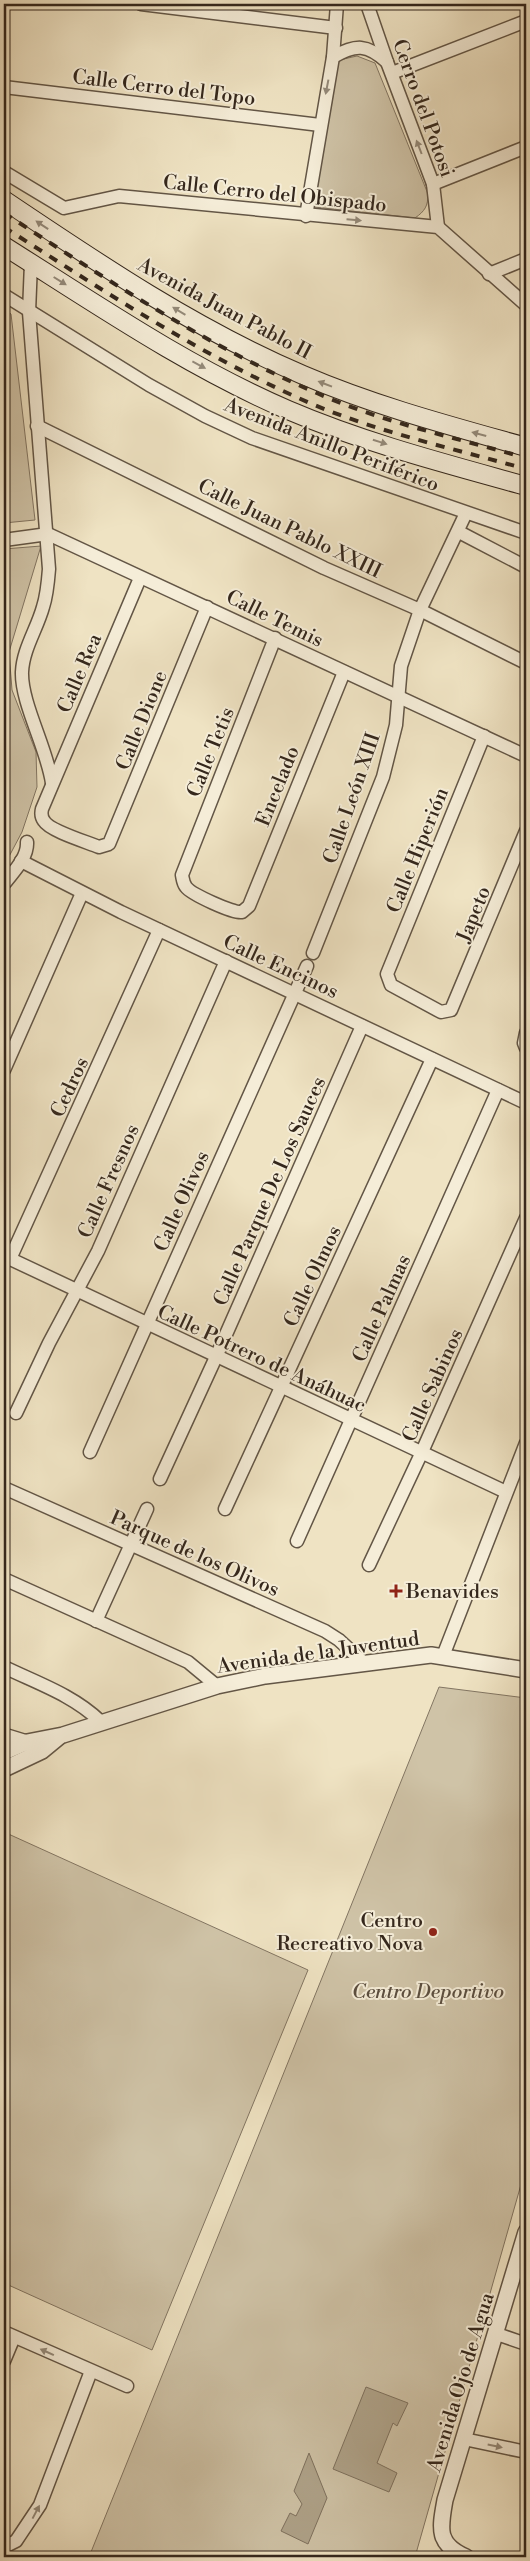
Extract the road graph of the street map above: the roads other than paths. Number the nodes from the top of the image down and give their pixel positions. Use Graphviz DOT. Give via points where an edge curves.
graph roads {
  1 [pos="141,4"];
  2 [pos="337,4"];
  3 [pos="367,4"];
  4 [pos="526,20"];
  5 [pos="336,28"];
  6 [pos="333,57"];
  7 [pos="389,67"];
  8 [pos="4,87"];
  9 [pos="320,125"];
  10 [pos="526,147"];
  11 [pos="4,172"];
  12 [pos="433,184"];
  13 [pos="4,200"];
  14 [pos="306,216"];
  15 [pos="438,228"];
  16 [pos="4,246"];
  17 [pos="526,260"];
  18 [pos="31,263"];
  19 [pos="488,274"];
  20 [pos="4,295"];
  21 [pos="526,305"];
  22 [pos="30,312"];
  23 [pos="38,426"];
  24 [pos="526,447"];
  25 [pos="526,486"];
  26 [pos="466,513"];
  27 [pos="459,532"];
  28 [pos="526,533"];
  29 [pos="48,534"];
  30 [pos="4,540"];
  31 [pos="526,567"];
  32 [pos="140,578"];
  33 [pos="207,607"];
  34 [pos="420,610"];
  35 [pos="275,638"];
  36 [pos="526,662"];
  37 [pos="344,672"];
  38 [pos="398,698"];
  39 [pos="484,736"];
  40 [pos="526,756"];
  41 [pos="52,783"];
  42 [pos="42,817"];
  43 [pos="526,831"];
  44 [pos="27,842"];
  45 [pos="21,861"];
  46 [pos="4,884"];
  47 [pos="82,893"];
  48 [pos="242,912"];
  49 [pos="159,930"];
  50 [pos="313,953"];
  51 [pos="226,961"];
  52 [pos="307,966"];
  53 [pos="294,994"];
  54 [pos="451,1010"];
  55 [pos="362,1026"];
  56 [pos="526,1032"];
  57 [pos="526,1048"];
  58 [pos="432,1059"];
  59 [pos="4,1070"];
  60 [pos="498,1090"];
  61 [pos="526,1103"];
  62 [pos="526,1218"];
  63 [pos="7,1257"];
  64 [pos="78,1291"];
  65 [pos="147,1324"];
  66 [pos="216,1357"];
  67 [pos="281,1388"];
  68 [pos="16,1412"];
  69 [pos="352,1421"];
  70 [pos="526,1443"];
  71 [pos="90,1452"];
  72 [pos="421,1454"];
  73 [pos="160,1479"];
  74 [pos="4,1488"];
  75 [pos="506,1492"];
  76 [pos="147,1509"];
  77 [pos="225,1509"];
  78 [pos="297,1541"];
  79 [pos="131,1545"];
  80 [pos="368,1565"];
  81 [pos="4,1579"];
  82 [pos="96,1621"];
  83 [pos="443,1656"];
  84 [pos="364,1663"];
  85 [pos="4,1668"];
  86 [pos="526,1670"];
  87 [pos="217,1686"];
  88 [pos="100,1721"];
  89 [pos="62,1735"];
  90 [pos="4,1736"];
  91 [pos="27,1742"];
  92 [pos="42,1751"];
  93 [pos="4,1752"];
  94 [pos="4,1769"];
  95 [pos="525,2238"];
  96 [pos="497,2334"];
  97 [pos="9,2335"];
  98 [pos="526,2344"];
  99 [pos="4,2361"];
  100 [pos="91,2372"];
  101 [pos="127,2386"];
  102 [pos="464,2439"];
  103 [pos="526,2452"];
  104 [pos="4,2547"];
  105 [pos="466,2557"];
  1 -- 5 [label="street"];
  2 -- 5 [label="street"];
  3 -- 7 [label="street, Cerro del Potosi"];
  4 -- 7 [label="street"];
  5 -- 6 [label="street"];
  6 -- 7 [label="street" via="350,48 367,48"];
  6 -- 9 [label="street, one-way"];
  12 -- 7 [label="street, Cerro del Potosi, one-way"];
  8 -- 9 [label="street, Calle Cerro del Topo"];
  9 -- 14 [label="street"];
  10 -- 12 [label="street"];
  11 -- 14 [label="street, Calle Cerro del Obispado" via="64,208 119,196"];
  12 -- 15 [label="street, Cerro del Potosi"];
  24 -- 13 [label="main road, Avenida Juan Pablo II, one-way" via="356,396 274,362 184,314"];
  14 -- 15 [label="street, Calle Cerro del Obispado, one-way"];
  15 -- 19 [label="street"];
  16 -- 18 [label="main road"];
  17 -- 19 [label="street"];
  18 -- 22 [label="street"];
  18 -- 25 [label="main road, one-way" via="176,353 289,410 430,459"];
  19 -- 21 [label="street"];
  20 -- 22 [label="street, Avenida Anillo Periférico"];
  22 -- 23 [label="street"];
  22 -- 26 [label="street, Avenida Anillo Periférico" via="149,385 244,434 298,456"];
  23 -- 29 [label="street"];
  23 -- 34 [label="street, Calle Juan Pablo XXIII" via="324,568"];
  26 -- 27 [label="street, Calle León XIII"];
  26 -- 28 [label="street, Avenida Anillo Periférico"];
  27 -- 31 [label="street"];
  27 -- 34 [label="street, Calle León XIII"];
  29 -- 30 [label="street"];
  29 -- 32 [label="street, Calle Temis"];
  29 -- 41 [label="street" via="48,585 23,661 22,674"];
  32 -- 33 [label="street, Calle Temis"];
  32 -- 41 [label="street, Calle Rea"];
  33 -- 35 [label="street, Calle Temis"];
  33 -- 42 [label="street, Calle Dione" via="106,846 99,847 73,836 47,824"];
  34 -- 36 [label="street, Calle Juan Pablo XXIII"];
  34 -- 38 [label="street, Calle León XIII" via="401,666"];
  35 -- 37 [label="street, Calle Temis"];
  35 -- 48 [label="street, Calle Tetis" via="184,869 183,881 189,890 234,912"];
  37 -- 38 [label="street, Calle Temis"];
  37 -- 48 [label="street, Encelado" via="249,906"];
  38 -- 39 [label="street, Calle Temis"];
  38 -- 50 [label="street, Calle León XIII" via="396,725 383,777"];
  39 -- 40 [label="street, Calle Temis"];
  39 -- 54 [label="street, Calle Hiperión" via="387,978 391,985 441,1012"];
  41 -- 42 [label="street, Calle Rea" via="42,808"];
  43 -- 54 [label="street, Japeto"];
  44 -- 45 [label="street"];
  45 -- 46 [label="street"];
  45 -- 47 [label="street, Calle Encinos"];
  47 -- 49 [label="street, Calle Encinos"];
  47 -- 59 [label="street"];
  49 -- 51 [label="street, Calle Encinos"];
  49 -- 63 [label="street, Cedros"];
  51 -- 53 [label="street, Calle Encinos"];
  51 -- 64 [label="street, Calle Fresnos"];
  52 -- 53 [label="street, Calle Olivos"];
  53 -- 55 [label="street, Calle Encinos"];
  53 -- 65 [label="street, Calle Olivos"];
  55 -- 58 [label="street, Calle Encinos"];
  55 -- 66 [label="street, Calle Parque De Los Sauces"];
  56 -- 57 [label="street"];
  58 -- 60 [label="street, Calle Encinos"];
  58 -- 67 [label="street, Calle Olmos"];
  60 -- 61 [label="street, Calle Encinos"];
  60 -- 69 [label="street, Calle Palmas"];
  62 -- 72 [label="street, Calle Sabinos"];
  63 -- 64 [label="street, Calle Potrero de Anáhuac"];
  64 -- 65 [label="street, Calle Potrero de Anáhuac"];
  64 -- 68 [label="street, Calle Fresnos"];
  65 -- 66 [label="street, Calle Potrero de Anáhuac"];
  65 -- 71 [label="street, Calle Olivos"];
  66 -- 67 [label="street, Calle Potrero de Anáhuac"];
  66 -- 73 [label="street, Calle Parque De Los Sauces"];
  67 -- 69 [label="street, Calle Potrero de Anáhuac"];
  67 -- 77 [label="street, Calle Olmos"];
  69 -- 72 [label="street, Calle Potrero de Anáhuac"];
  69 -- 78 [label="street, Calle Palmas"];
  70 -- 75 [label="street"];
  72 -- 75 [label="street, Calle Potrero de Anáhuac"];
  72 -- 80 [label="street, Calle Sabinos"];
  74 -- 79 [label="street, Parque de los Olivos"];
  75 -- 83 [label="street"];
  76 -- 79 [label="street"];
  79 -- 82 [label="street"];
  79 -- 84 [label="street, Parque de los Olivos" via="324,1631"];
  81 -- 82 [label="street"];
  82 -- 87 [label="street" via="188,1662"];
  83 -- 84 [label="street, Avenida de la Juventud" via="414,1656"];
  83 -- 86 [label="street, Avenida de la Juventud"];
  84 -- 87 [label="street, Avenida de la Juventud"];
  85 -- 88 [label="street" via="62,1694"];
  87 -- 88 [label="street, Avenida de la Juventud"];
  88 -- 89 [label="street, Avenida de la Juventud"];
  89 -- 91 [label="street, Avenida de la Juventud"];
  89 -- 92 [label="street, Avenida de la Juventud"];
  90 -- 91 [label="street"];
  91 -- 92 [label="street"];
  91 -- 93 [label="street, Avenida de la Juventud"];
  92 -- 94 [label="street, Avenida de la Juventud"];
  95 -- 96 [label="street, Avenida Ojo de Agua"];
  96 -- 98 [label="street"];
  96 -- 102 [label="street, Avenida Ojo de Agua"];
  97 -- 99 [label="street"];
  100 -- 97 [label="street, one-way"];
  100 -- 101 [label="street"];
  104 -- 100 [label="street, one-way" via="16,2541 40,2505"];
  102 -- 103 [label="street, one-way"];
  102 -- 105 [label="street, Avenida Ojo de Agua" via="441,2520 441,2533 454,2552"];
}
